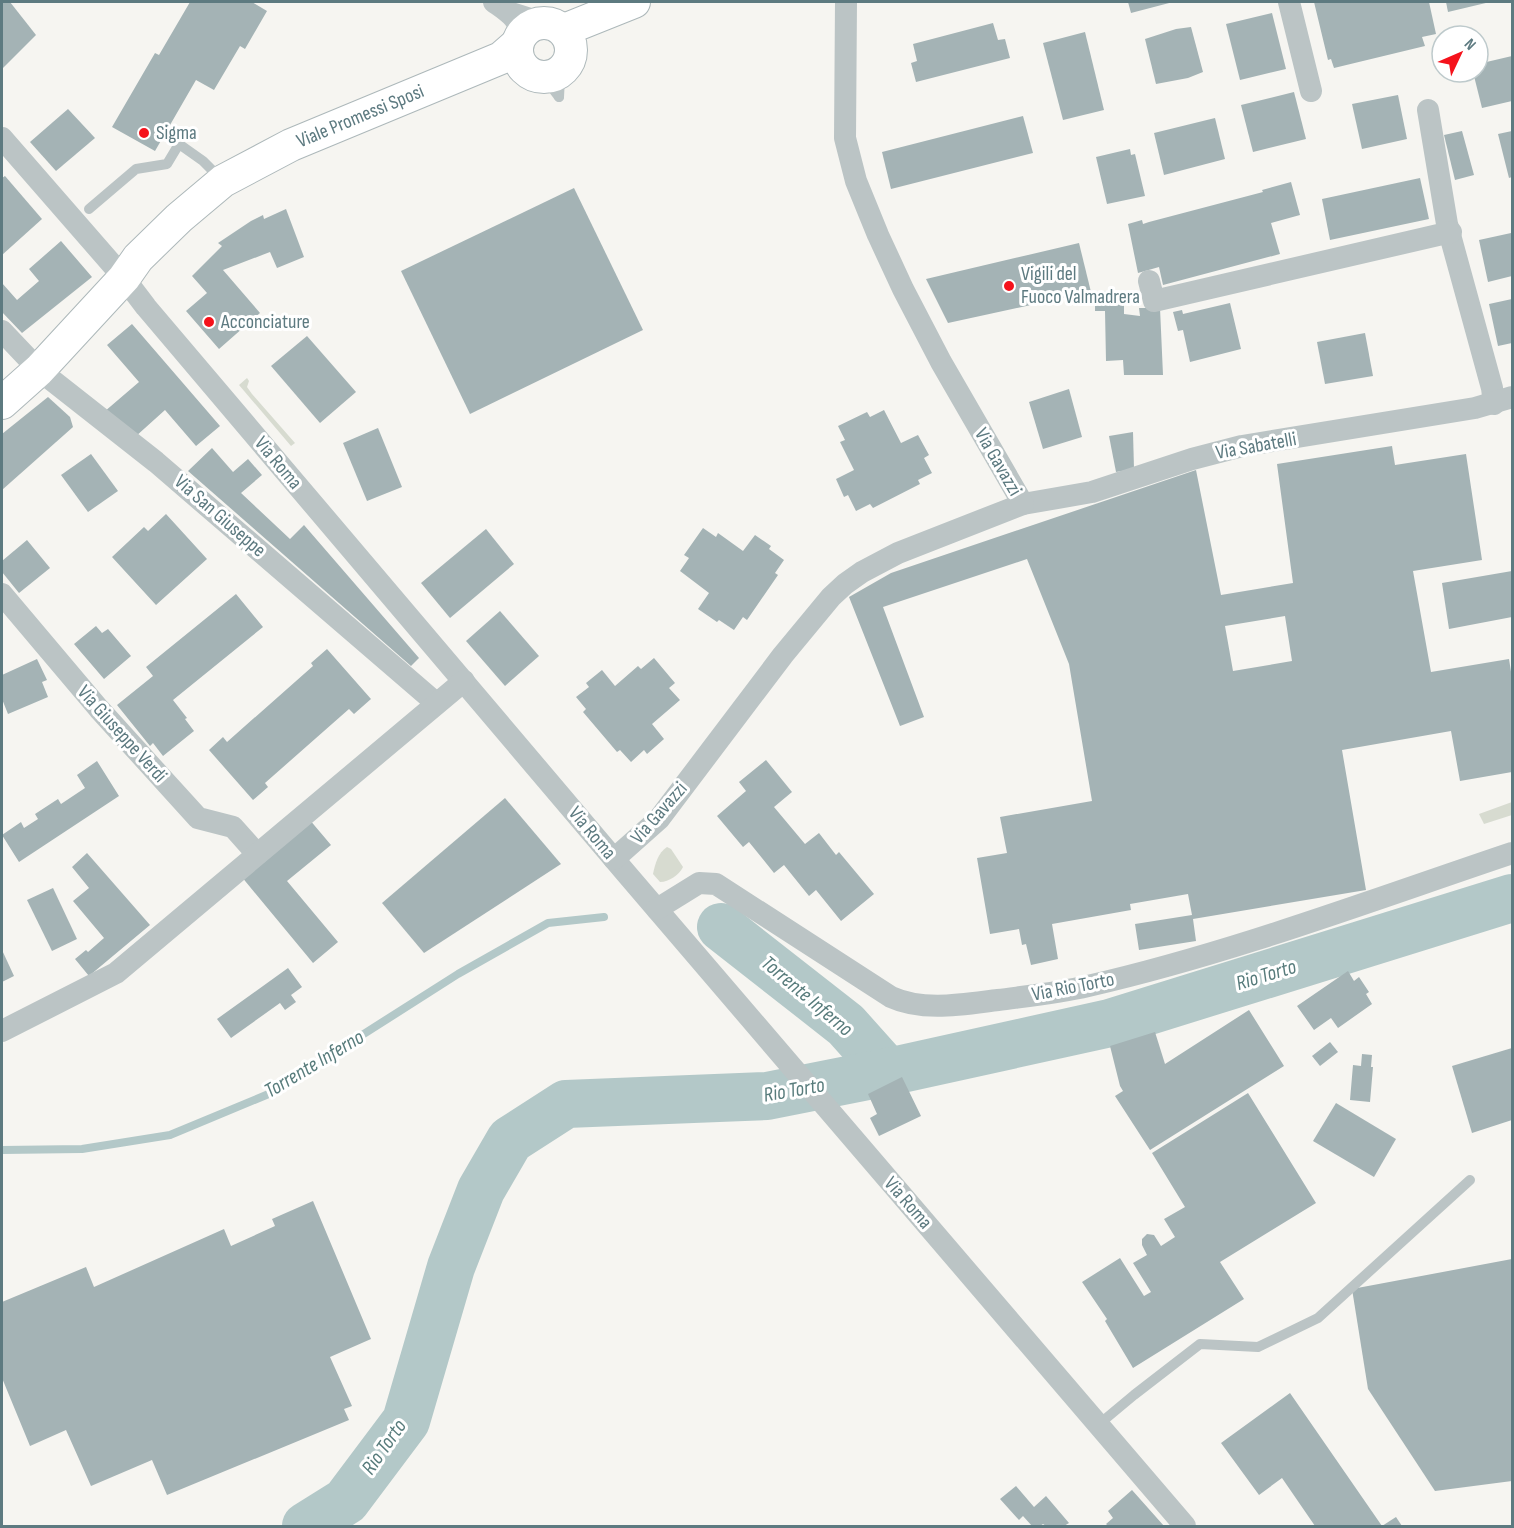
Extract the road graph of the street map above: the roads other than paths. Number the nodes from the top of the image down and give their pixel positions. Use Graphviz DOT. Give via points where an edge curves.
graph roads {
  1 [pos="634,2"];
  2 [pos="846,2"];
  3 [pos="1289,2"];
  4 [pos="536,41"];
  5 [pos="1311,91"];
  6 [pos="1428,110"];
  7 [pos="2,138"];
  8 [pos="223,181"];
  9 [pos="89,209"];
  10 [pos="1450,232"];
  11 [pos="124,278"];
  12 [pos="1149,280"];
  13 [pos="2,331"];
  14 [pos="39,370"];
  15 [pos="1503,400"];
  16 [pos="2,403"];
  17 [pos="1023,504"];
  18 [pos="2,594"];
  19 [pos="464,681"];
  20 [pos="436,704"];
  21 [pos="1512,853"];
  22 [pos="257,854"];
  23 [pos="614,859"];
  24 [pos="657,909"];
  25 [pos="2,1031"];
  26 [pos="1470,1180"];
  27 [pos="1098,1425"];
  28 [pos="1185,1527"];
  1 -- 4 [label="main road, Viale Promessi Sposi"];
  2 -- 17 [label="street, Via Gavazzi" via="845,138 856,181 903,289"];
  3 -- 5 [label="street"];
  4 -- 8 [label="main road, Viale Promessi Sposi" via="300,141"];
  6 -- 10 [label="street, Via Sabatelli"];
  7 -- 11 [label="street, Via Roma"];
  8 -- 9 [label="lane" via="179,144 168,164 136,169"];
  8 -- 11 [label="main road, Viale Promessi Sposi" via="138,258"];
  10 -- 12 [label="street" via="1154,301"];
  10 -- 15 [label="street, Via Sabatelli" via="1492,388"];
  11 -- 14 [label="main road, Viale Promessi Sposi"];
  11 -- 19 [label="street, Via Roma"];
  13 -- 14 [label="street, Via San Giuseppe"];
  14 -- 16 [label="main road, Viale Promessi Sposi"];
  14 -- 20 [label="street, Via San Giuseppe" via="156,462"];
  15 -- 17 [label="street, Via Sabatelli" via="1422,418 1242,446 1092,492"];
  17 -- 23 [label="street, Via Gavazzi" via="898,553 845,584 750,698 659,819"];
  18 -- 22 [label="street, Via Giuseppe Verdi" via="99,710 198,818 233,827"];
  19 -- 20 [label="street"];
  19 -- 23 [label="street, Via Roma"];
  20 -- 22 [label="street"];
  21 -- 24 [label="street, Via Rio Torto" via="1223,950 1150,970 1065,990 947,1005 908,1004 883,993 716,884 699,883"];
  22 -- 25 [label="street" via="116,973"];
  23 -- 24 [label="street, Via Roma"];
  24 -- 27 [label="street, Via Roma"];
  26 -- 27 [label="lane" via="1317,1318 1258,1347 1200,1344"];
  27 -- 28 [label="street, Via Roma"];
}
